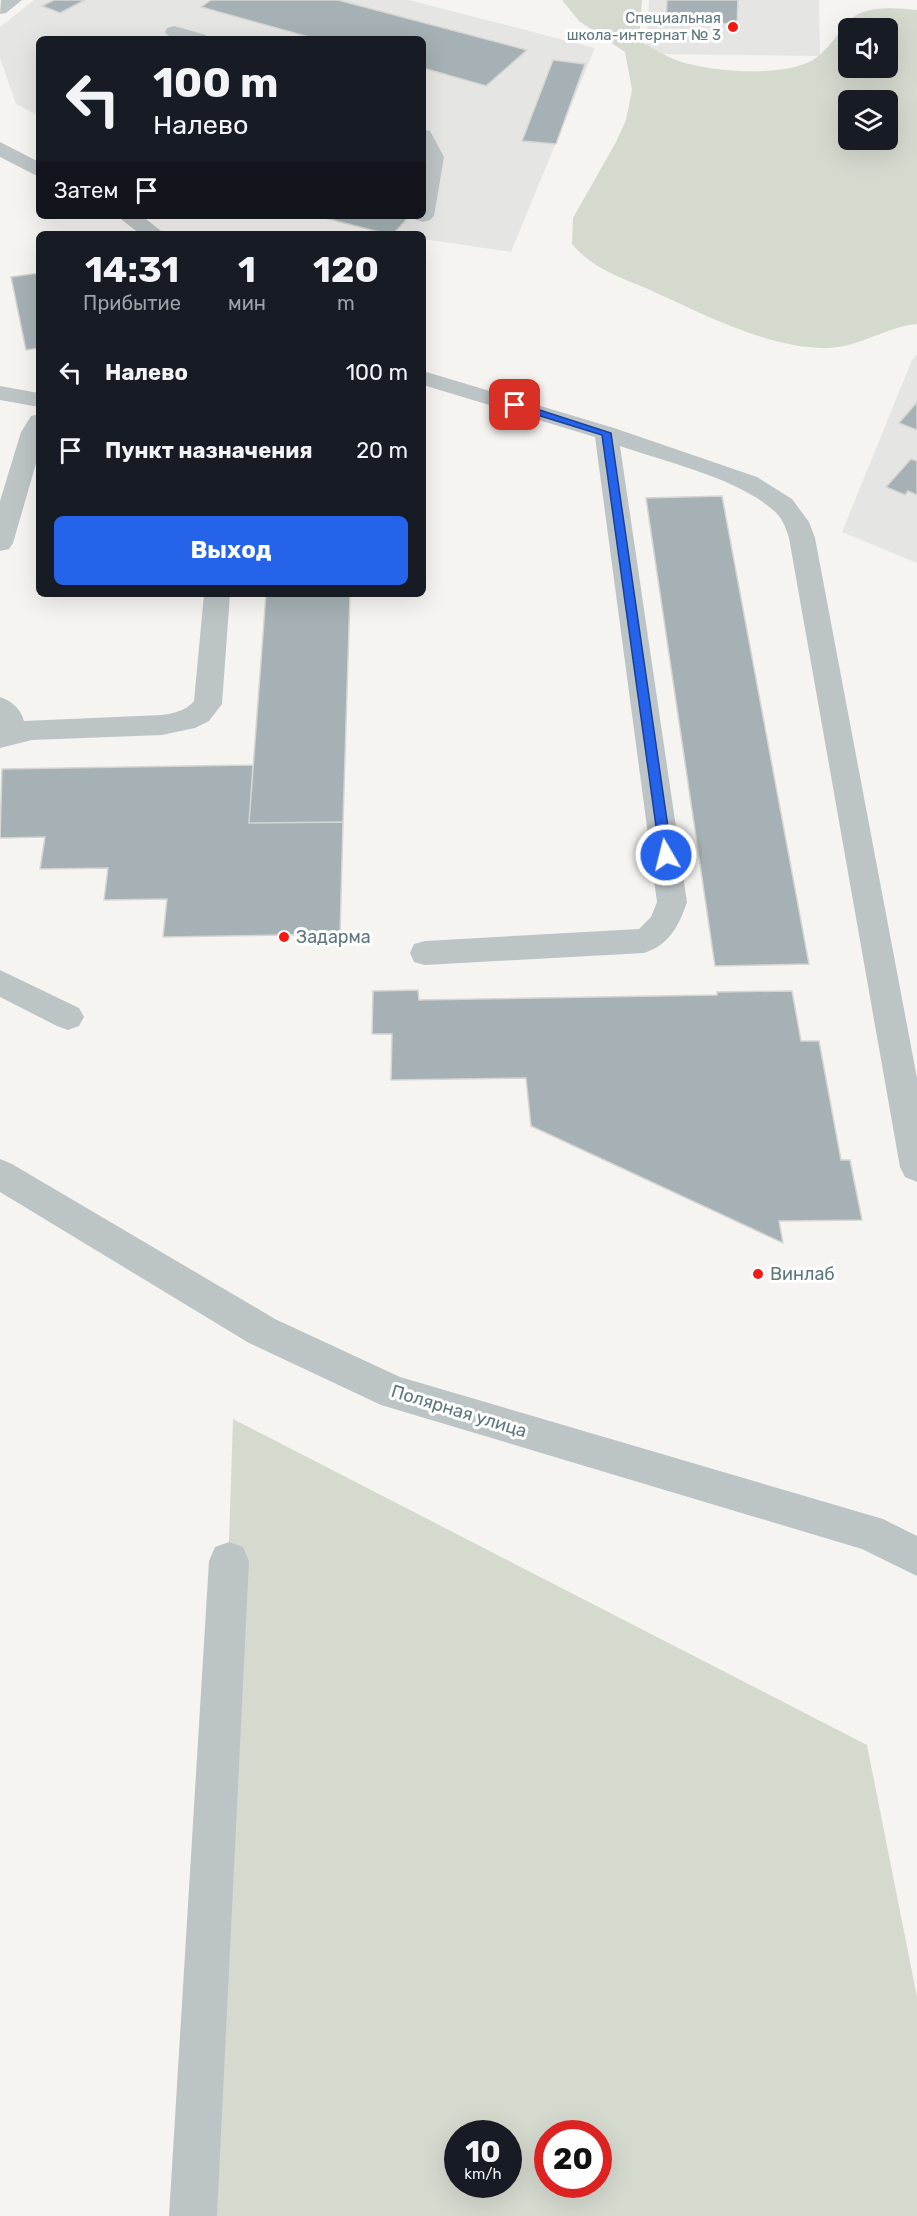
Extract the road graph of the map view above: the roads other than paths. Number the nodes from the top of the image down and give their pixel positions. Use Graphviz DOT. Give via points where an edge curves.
graph roads {
  1 [pos="13,0"];
  2 [pos="0,9"];
  3 [pos="174,32"];
  4 [pos="188,36"];
  5 [pos="426,141"];
  6 [pos="0,148"];
  7 [pos="36,169"];
  8 [pos="426,200"];
  9 [pos="132,219"];
  10 [pos="150,231"];
  11 [pos="426,379"];
  12 [pos="0,393"];
  13 [pos="36,399"];
  14 [pos="36,426"];
  15 [pos="606,433"];
  16 [pos="0,543"];
  17 [pos="217,597"];
  18 [pos="0,707"];
  19 [pos="6,736"];
  20 [pos="425,953"];
  21 [pos="0,982"];
  22 [pos="68,1017"];
  23 [pos="917,1167"];
  24 [pos="0,1174"];
  25 [pos="917,1557"];
  26 [pos="229,1561"];
  27 [pos="193,2216"];
  1 -- 2 [label="street"];
  3 -- 4 [label="street"];
  5 -- 8 [label="street" via="434,157"];
  6 -- 7 [label="street"];
  9 -- 10 [label="street"];
  11 -- 15 [label="street"];
  12 -- 13 [label="street"];
  14 -- 16 [label="street"];
  15 -- 20 [label="street" via="672,902 657,934 644,941"];
  15 -- 23 [label="street" via="748,482 783,505 796,522"];
  17 -- 19 [label="street" via="208,704 199,714 162,725"];
  18 -- 19 [label="street" via="9,717"];
  21 -- 22 [label="street"];
  24 -- 25 [label="street, Полярная улица" via="262,1331 394,1394 868,1532"];
  26 -- 27 [label="street"];
}
